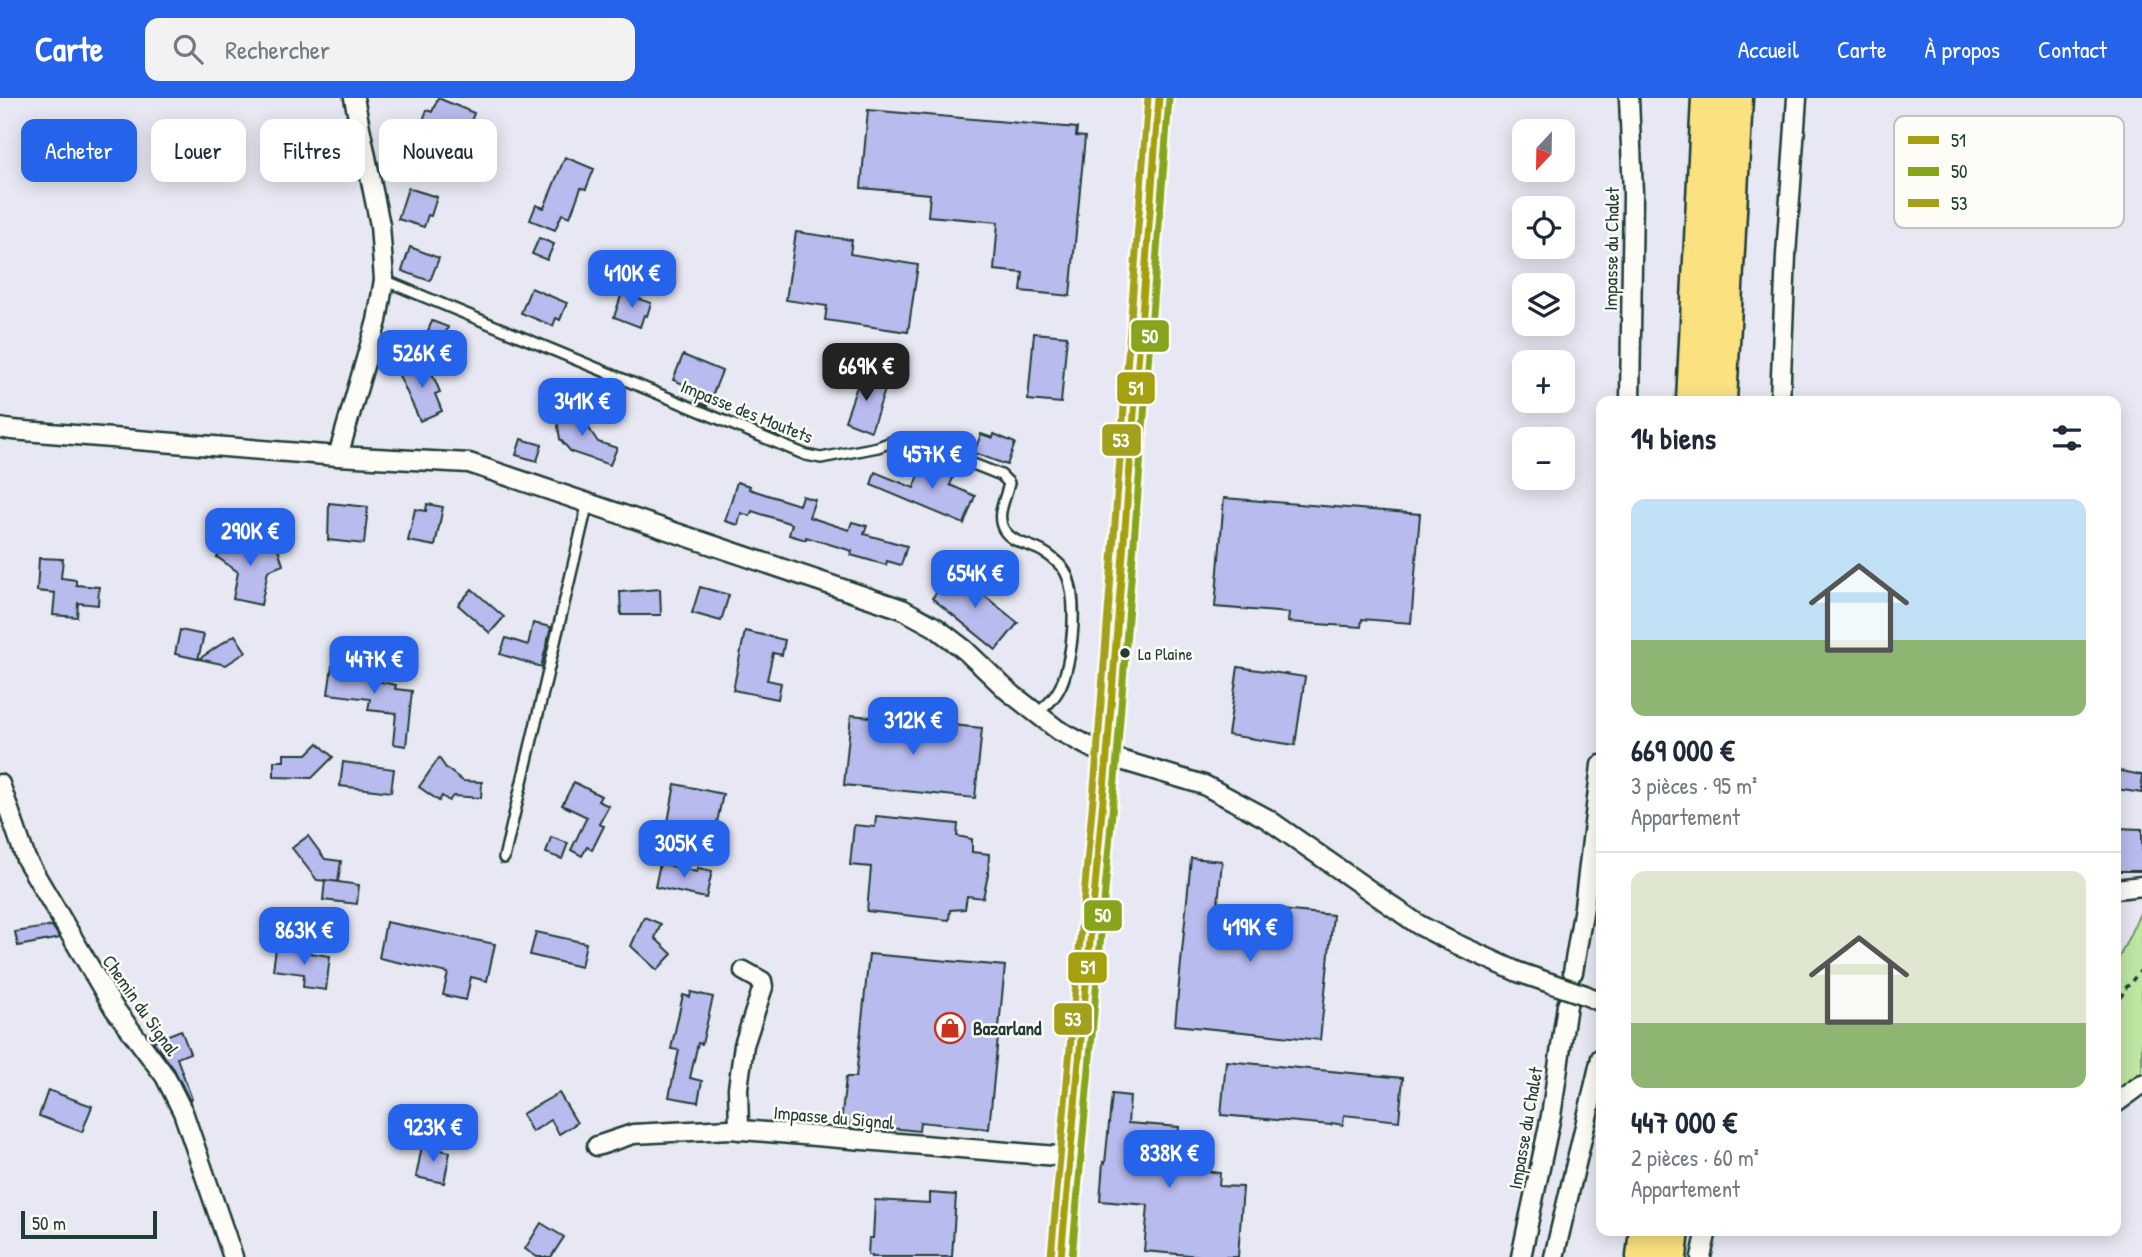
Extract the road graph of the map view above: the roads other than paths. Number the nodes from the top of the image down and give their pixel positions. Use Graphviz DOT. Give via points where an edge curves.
graph roads {
  1 [pos="354,98"];
  2 [pos="1159,98"];
  3 [pos="1629,98"];
  4 [pos="1708,98"];
  5 [pos="1736,98"];
  6 [pos="1797,98"];
  7 [pos="384,281"];
  8 [pos="1630,396"];
  9 [pos="1692,396"];
  10 [pos="1720,396"];
  11 [pos="1780,396"];
  12 [pos="0,428"];
  13 [pos="338,456"];
  14 [pos="588,502"];
  15 [pos="1035,714"];
  16 [pos="1107,756"];
  17 [pos="0,784"];
  18 [pos="1596,807"];
  19 [pos="503,859"];
  20 [pos="2142,886"];
  21 [pos="2121,888"];
  22 [pos="744,971"];
  23 [pos="1573,972"];
  24 [pos="1593,999"];
  25 [pos="1567,1005"];
  26 [pos="1596,1079"];
  27 [pos="2142,1084"];
  28 [pos="2121,1099"];
  29 [pos="739,1130"];
  30 [pos="597,1146"];
  31 [pos="1069,1157"];
  32 [pos="1645,1236"];
  33 [pos="1672,1236"];
  34 [pos="1706,1236"];
  35 [pos="233,1257"];
  36 [pos="1061,1257"];
  37 [pos="1521,1257"];
  38 [pos="1554,1257"];
  39 [pos="1643,1257"];
  40 [pos="1670,1257"];
  41 [pos="1701,1257"];
  1 -- 7 [label="street" via="380,225"];
  2 -- 16 [label="main road"];
  3 -- 8 [label="street, Impasse du Chalet" via="1633,194"];
  4 -- 9 [label="highway"];
  5 -- 10 [label="highway"];
  6 -- 11 [label="street"];
  7 -- 13 [label="street"];
  7 -- 15 [label="lane, Impasse des Moutets" via="806,455 821,458 899,439 915,440 1001,475 1009,484 1000,522 1005,532 1045,552 1063,568 1072,589 1074,617 1066,671 1058,691"];
  12 -- 13 [label="street"];
  13 -- 14 [label="street" via="469,463"];
  14 -- 15 [label="street" via="902,609 965,650"];
  14 -- 19 [label="lane"];
  15 -- 16 [label="street"];
  16 -- 24 [label="street, bridge" via="1204,785 1266,818 1419,925 1518,972"];
  16 -- 31 [label="main road"];
  17 -- 35 [label="street, Chemin du Signal" via="26,859 114,1008 165,1076 183,1112"];
  18 -- 23 [label="street"];
  20 -- 21 [label="street"];
  22 -- 29 [label="street" via="764,987 744,1045"];
  25 -- 37 [label="street, Impasse du Chalet" via="1551,1116"];
  26 -- 38 [label="street"];
  27 -- 28 [label="street"];
  29 -- 30 [label="street, Impasse du Signal" via="633,1134"];
  29 -- 31 [label="street, Impasse du Signal"];
  31 -- 36 [label="main road"];
  32 -- 39 [label="highway"];
  33 -- 40 [label="highway"];
  34 -- 41 [label="street"];
}
